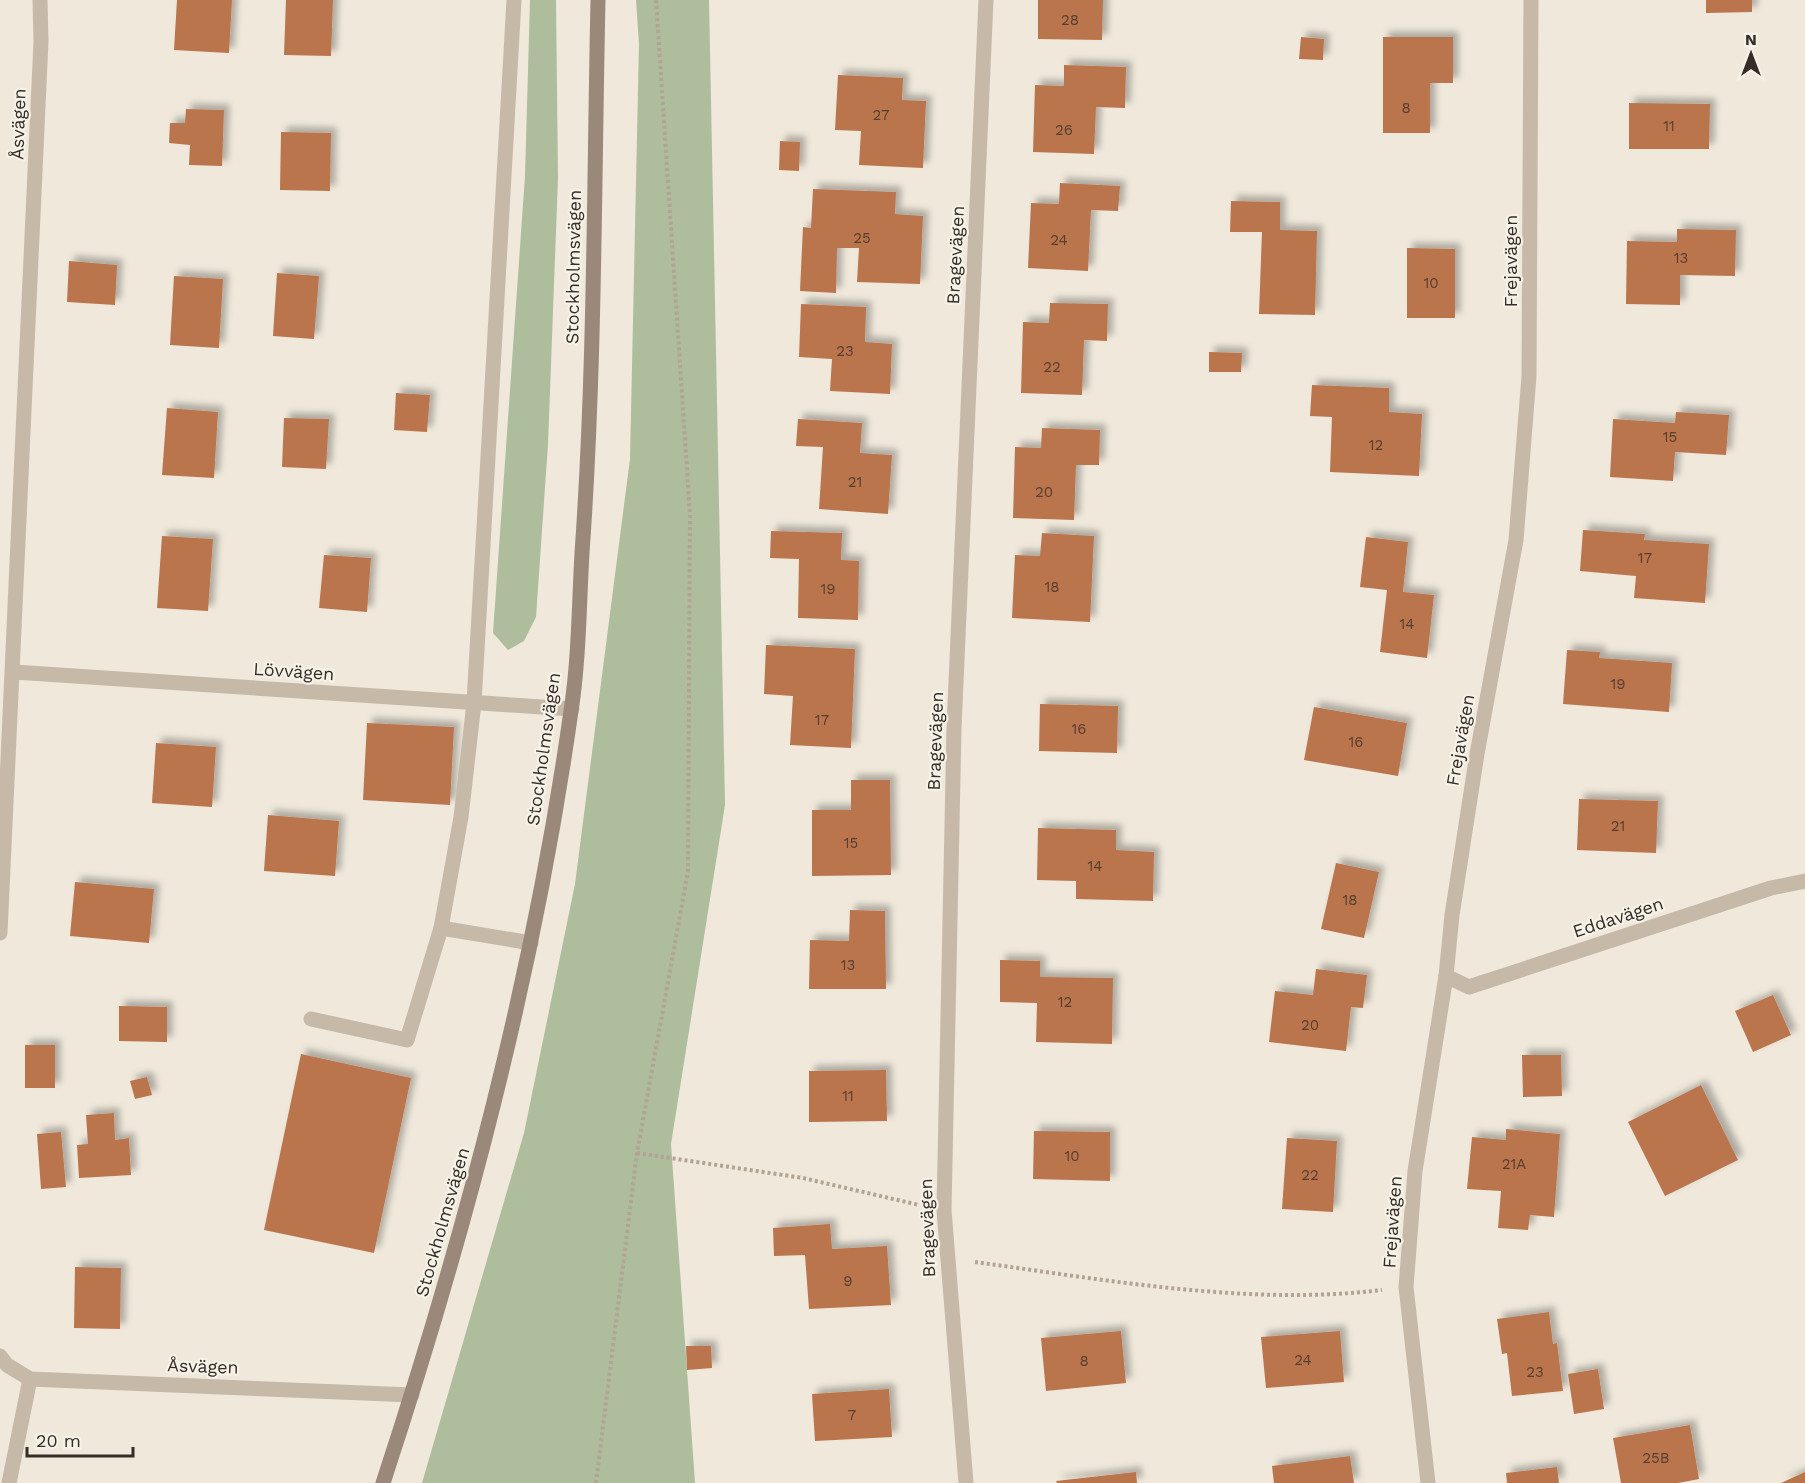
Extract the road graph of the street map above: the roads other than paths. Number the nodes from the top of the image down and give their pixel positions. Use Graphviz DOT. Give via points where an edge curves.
graph roads {
  1 [pos="40,0"];
  2 [pos="514,0"];
  3 [pos="598,0"];
  4 [pos="986,0"];
  5 [pos="1531,0"];
  6 [pos="14,672"];
  7 [pos="474,703"];
  8 [pos="572,709"];
  9 [pos="1805,881"];
  10 [pos="441,928"];
  11 [pos="0,933"];
  12 [pos="531,943"];
  13 [pos="1446,976"];
  14 [pos="311,1019"];
  15 [pos="0,1356"];
  16 [pos="30,1379"];
  17 [pos="412,1395"];
  18 [pos="9,1483"];
  19 [pos="383,1483"];
  20 [pos="966,1483"];
  21 [pos="1428,1483"];
  1 -- 6 [label="street, Åsvägen"];
  2 -- 7 [label="street"];
  3 -- 8 [label="main road, Stockholmsvägen" via="590,446"];
  4 -- 20 [label="street, Bragevägen" via="954,728 944,1210"];
  5 -- 13 [label="street, Frejavägen" via="1529,376 1516,540 1477,754"];
  6 -- 7 [label="street, Lövvägen"];
  6 -- 11 [label="street, Åsvägen"];
  7 -- 8 [label="street, Lövvägen"];
  7 -- 10 [label="street" via="461,817"];
  8 -- 12 [label="main road, Stockholmsvägen"];
  9 -- 13 [label="street, Eddavägen" via="1771,888 1468,987"];
  10 -- 12 [label="street"];
  10 -- 14 [label="street" via="407,1040"];
  12 -- 17 [label="main road, Stockholmsvägen" via="480,1164"];
  13 -- 21 [label="street, Frejavägen" via="1415,1171 1406,1287"];
  15 -- 16 [label="street"];
  16 -- 17 [label="street, Åsvägen"];
  16 -- 18 [label="street"];
  17 -- 19 [label="main road, Stockholmsvägen"];
}
